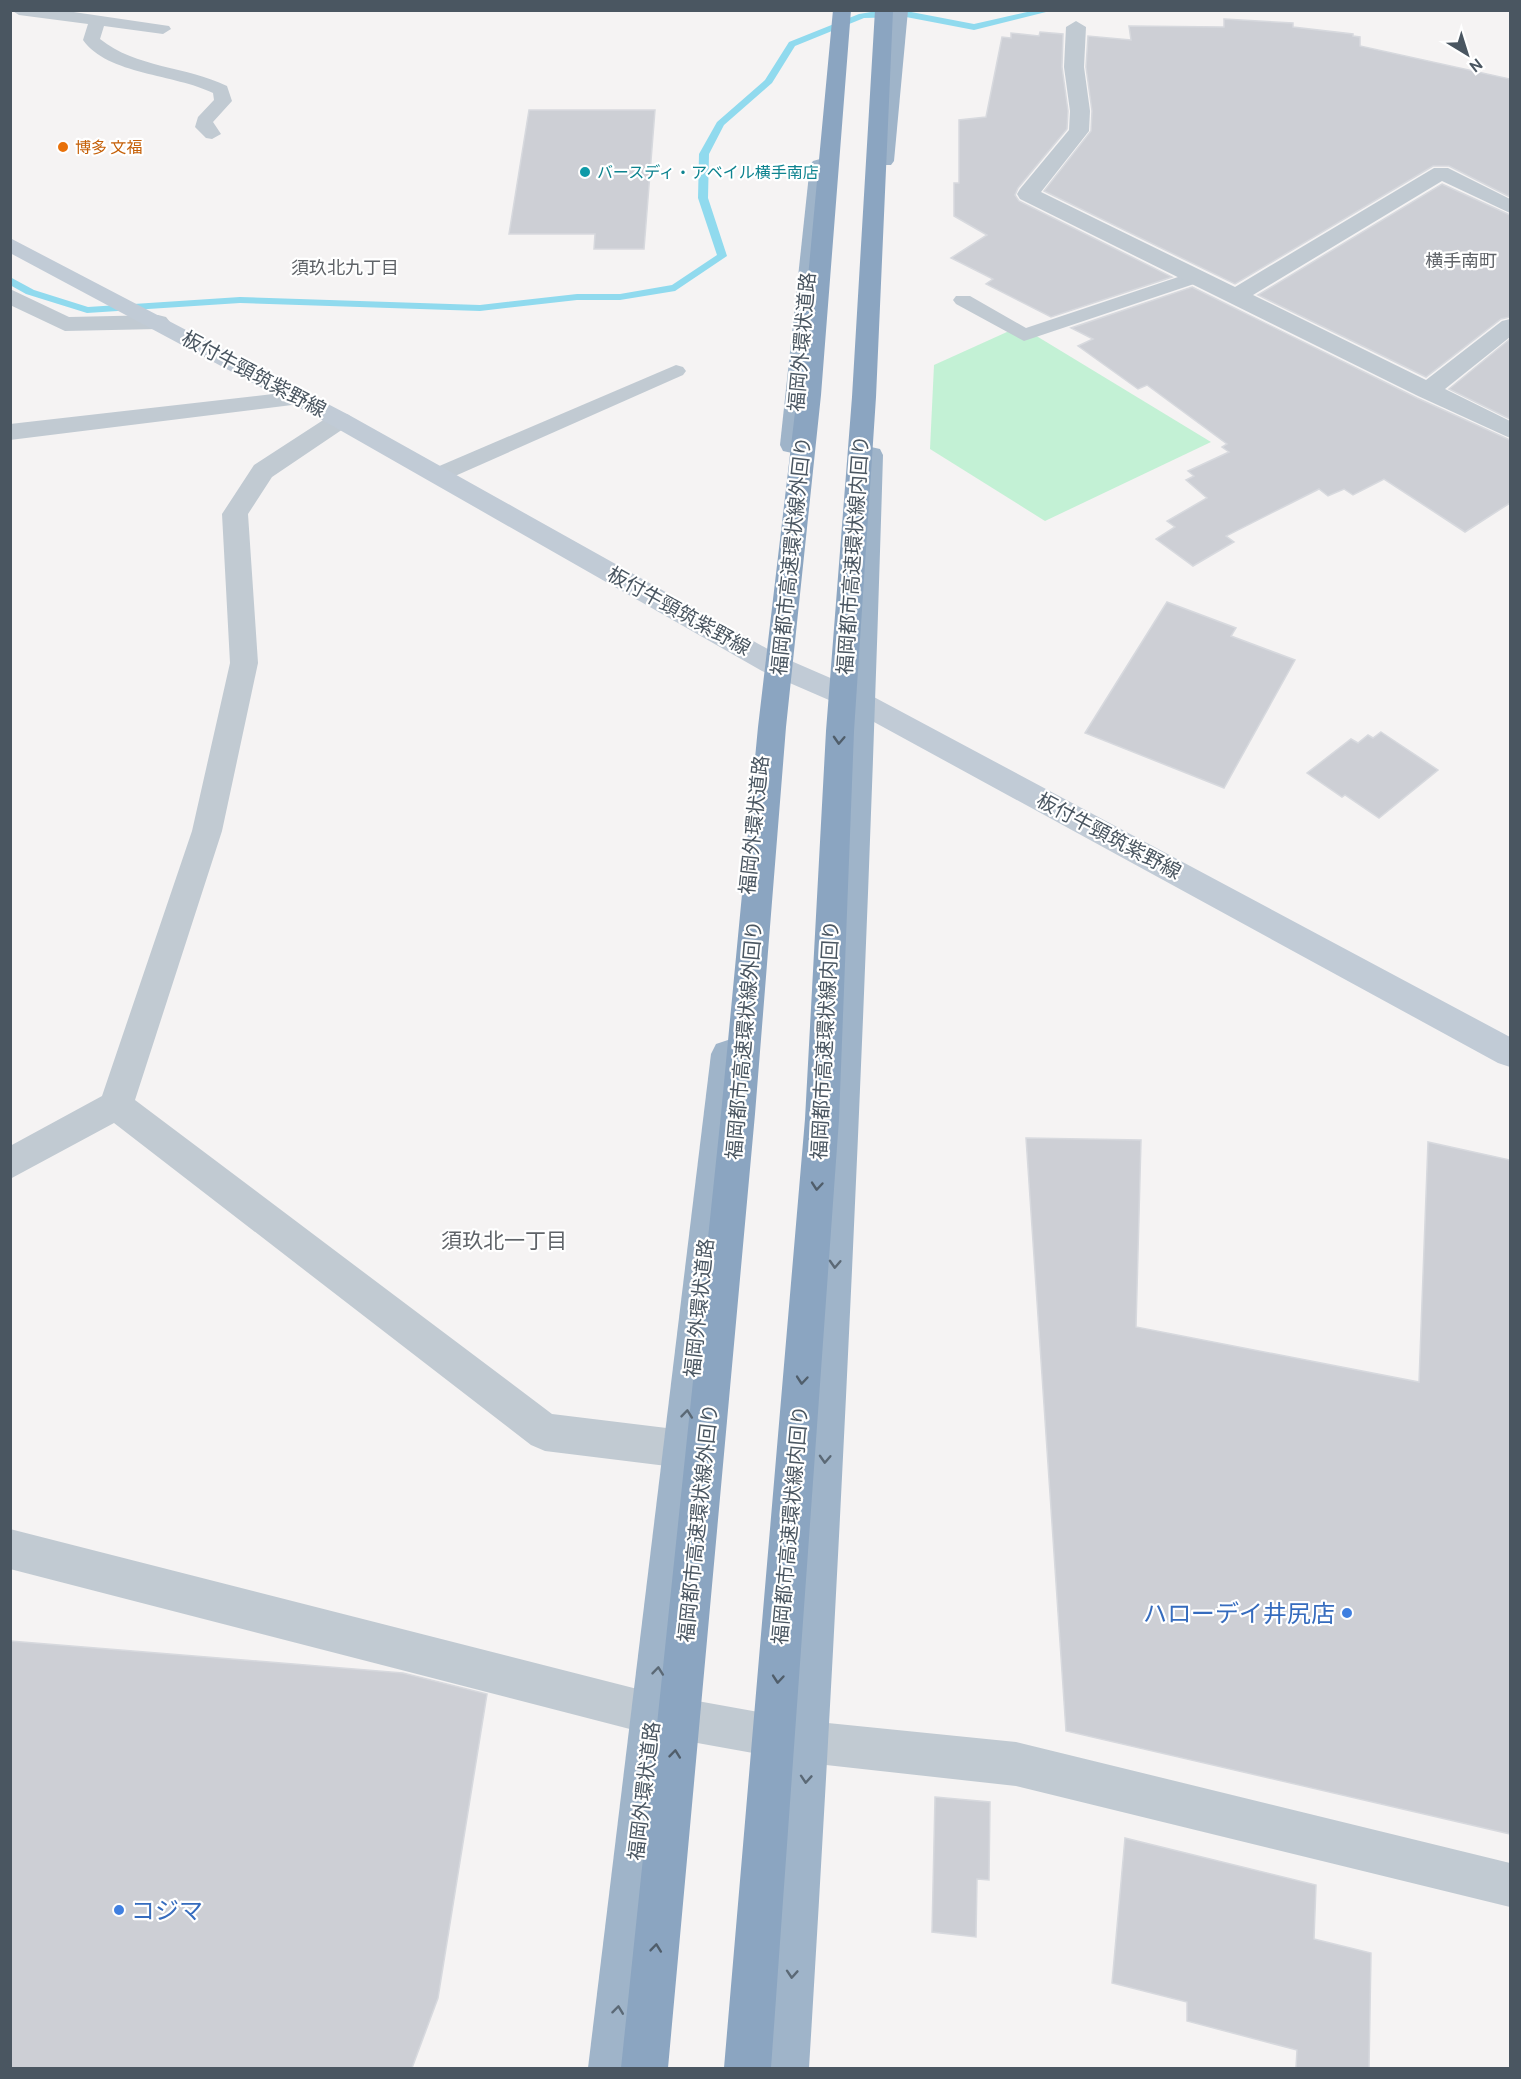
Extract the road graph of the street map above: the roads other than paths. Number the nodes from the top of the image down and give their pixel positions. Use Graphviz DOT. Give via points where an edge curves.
graph roads {
  1 [pos="19,10"];
  2 [pos="841,10"];
  3 [pos="884,10"];
  4 [pos="899,10"];
  5 [pos="98,21"];
  6 [pos="1076,27"];
  7 [pos="164,29"];
  8 [pos="212,134"];
  9 [pos="1510,207"];
  10 [pos="10,244"];
  11 [pos="1196,277"];
  12 [pos="10,296"];
  13 [pos="1236,296"];
  14 [pos="963,300"];
  15 [pos="158,322"];
  16 [pos="1510,326"];
  17 [pos="676,371"];
  18 [pos="1427,391"];
  19 [pos="298,398"];
  20 [pos="340,420"];
  21 [pos="1510,429"];
  22 [pos="10,432"];
  23 [pos="438,475"];
  24 [pos="772,664"];
  25 [pos="862,703"];
  26 [pos="1510,1053"];
  27 [pos="116,1105"];
  28 [pos="10,1164"];
  29 [pos="683,1449"];
  30 [pos="10,1549"];
  31 [pos="653,1714"];
  32 [pos="808,1742"];
  33 [pos="1510,1885"];
  34 [pos="611,2068"];
  35 [pos="644,2068"];
  36 [pos="747,2068"];
  37 [pos="785,2068"];
  1 -- 5 [label="lane"];
  2 -- 24 [label="highway, 福岡外環状道路" via="813,218"];
  35 -- 2 [label="highway, 福岡都市高速環状線外回り, one-way" via="736,1138 772,727 809,395"];
  3 -- 36 [label="highway, 福岡都市高速環状線内回り, one-way" via="864,397 840,731 822,1119"];
  4 -- 25 [label="highway" via="879,215"];
  5 -- 7 [label="lane"];
  5 -- 8 [label="lane" via="91,40 103,52 138,65 203,80 221,90 223,101 204,121 204,127"];
  6 -- 11 [label="street" via="1078,131 1028,194"];
  9 -- 13 [label="street" via="1441,172"];
  10 -- 15 [label="main road, 板付牛頸筑紫野線"];
  11 -- 13 [label="street"];
  11 -- 14 [label="lane" via="1024,335"];
  12 -- 15 [label="street" via="65,324"];
  13 -- 18 [label="street"];
  15 -- 19 [label="main road, 板付牛頸筑紫野線"];
  16 -- 18 [label="street"];
  17 -- 23 [label="lane"];
  18 -- 21 [label="street"];
  19 -- 20 [label="main road, 板付牛頸筑紫野線"];
  19 -- 22 [label="street"];
  20 -- 23 [label="main road, 板付牛頸筑紫野線"];
  20 -- 27 [label="street" via="263,471 235,514 244,663 207,831"];
  23 -- 24 [label="main road, 板付牛頸筑紫野線"];
  24 -- 25 [label="main road, 板付牛頸筑紫野線"];
  29 -- 24 [label="highway, 福岡外環状道路, one-way"];
  25 -- 26 [label="main road, 板付牛頸筑紫野線"];
  25 -- 32 [label="highway, one-way"];
  27 -- 28 [label="street"];
  27 -- 29 [label="street" via="545,1432"];
  31 -- 29 [label="highway, 福岡外環状道路, one-way"];
  30 -- 31 [label="street"];
  31 -- 32 [label="street"];
  34 -- 31 [label="highway, 福岡外環状道路, one-way"];
  32 -- 33 [label="street" via="1016,1764"];
  32 -- 37 [label="highway, one-way"];
}
